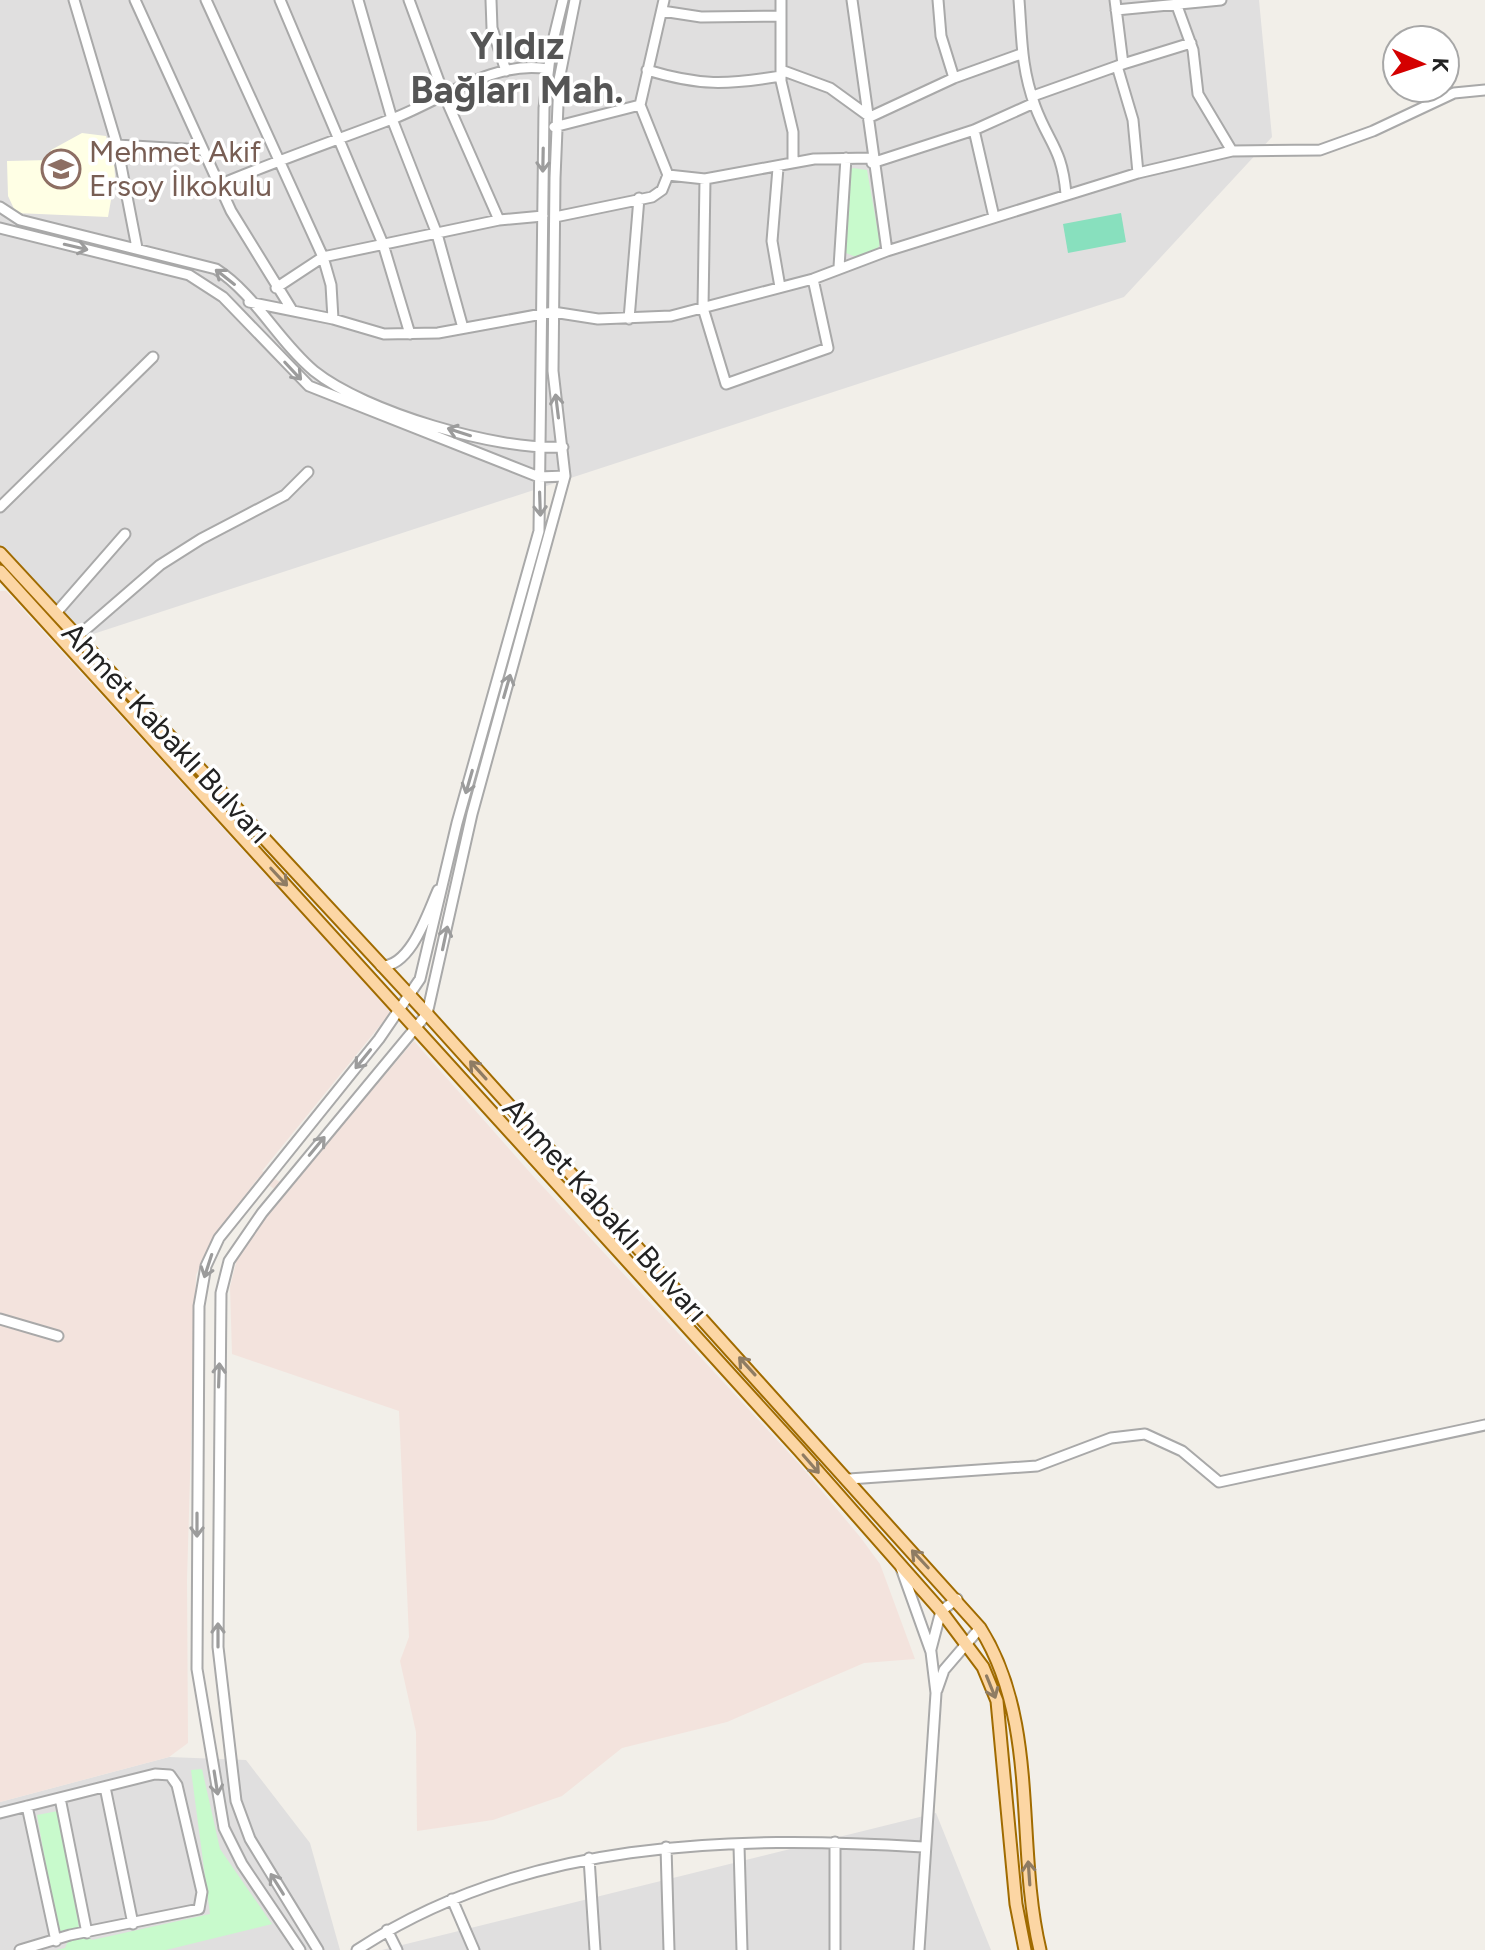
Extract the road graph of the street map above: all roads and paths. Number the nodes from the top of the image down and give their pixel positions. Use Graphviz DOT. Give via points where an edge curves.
graph roads {
  1 [pos="74,0"];
  2 [pos="135,0"];
  3 [pos="206,0"];
  4 [pos="280,0"];
  5 [pos="358,0"];
  6 [pos="409,0"];
  7 [pos="491,0"];
  8 [pos="563,0"];
  9 [pos="575,0"];
  10 [pos="781,0"];
  11 [pos="852,0"];
  12 [pos="938,0"];
  13 [pos="1019,0"];
  14 [pos="1221,0"];
  15 [pos="663,5"];
  16 [pos="1116,5"];
  17 [pos="1177,6"];
  18 [pos="780,16"];
  19 [pos="1191,43"];
  20 [pos="1021,54"];
  21 [pos="1120,65"];
  22 [pos="548,69"];
  23 [pos="647,70"];
  24 [pos="506,71"];
  25 [pos="781,73"];
  26 [pos="954,78"];
  27 [pos="1485,90"];
  28 [pos="444,95"];
  29 [pos="1033,99"];
  30 [pos="640,105"];
  31 [pos="870,117"];
  32 [pos="392,119"];
  33 [pos="557,127"];
  34 [pos="544,129"];
  35 [pos="974,130"];
  36 [pos="336,139"];
  37 [pos="117,145"];
  38 [pos="202,150"];
  39 [pos="1232,151"];
  40 [pos="846,158"];
  41 [pos="279,160"];
  42 [pos="872,160"];
  43 [pos="793,162"];
  44 [pos="778,168"];
  45 [pos="1138,173"];
  46 [pos="668,175"];
  47 [pos="705,179"];
  48 [pos="219,185"];
  49 [pos="1066,194"];
  50 [pos="639,198"];
  51 [pos="0,207"];
  52 [pos="543,216"];
  53 [pos="555,217"];
  54 [pos="994,217"];
  55 [pos="499,220"];
  56 [pos="0,228"];
  57 [pos="437,234"];
  58 [pos="383,244"];
  59 [pos="137,248"];
  60 [pos="887,251"];
  61 [pos="323,257"];
  62 [pos="839,267"];
  63 [pos="813,279"];
  64 [pos="780,287"];
  65 [pos="276,288"];
  66 [pos="249,302"];
  67 [pos="703,308"];
  68 [pos="292,310"];
  69 [pos="553,312"];
  70 [pos="540,313"];
  71 [pos="333,319"];
  72 [pos="629,319"];
  73 [pos="463,328"];
  74 [pos="410,334"];
  75 [pos="153,357"];
  76 [pos="563,447"];
  77 [pos="538,449"];
  78 [pos="308,472"];
  79 [pos="565,476"];
  80 [pos="539,477"];
  81 [pos="0,507"];
  82 [pos="125,534"];
  83 [pos="0,553"];
  84 [pos="0,571"];
  85 [pos="56,613"];
  86 [pos="78,636"];
  87 [pos="446,872"];
  88 [pos="381,966"];
  89 [pos="410,997"];
  90 [pos="399,1009"];
  91 [pos="427,1014"];
  92 [pos="416,1028"];
  93 [pos="0,1319"];
  94 [pos="58,1336"];
  95 [pos="1485,1425"];
  96 [pos="849,1479"];
  97 [pos="901,1568"];
  98 [pos="957,1599"];
  99 [pos="941,1611"];
  100 [pos="980,1628"];
  101 [pos="964,1643"];
  102 [pos="931,1652"];
  103 [pos="936,1693"];
  104 [pos="105,1787"];
  105 [pos="60,1798"];
  106 [pos="27,1806"];
  107 [pos="0,1813"];
  108 [pos="835,1842"];
  109 [pos="739,1846"];
  110 [pos="666,1847"];
  111 [pos="923,1847"];
  112 [pos="589,1858"];
  113 [pos="452,1899"];
  114 [pos="133,1924"];
  115 [pos="387,1930"];
  116 [pos="87,1933"];
  117 [pos="56,1941"];
  118 [pos="20,1950"];
  119 [pos="300,1950"];
  120 [pos="318,1950"];
  121 [pos="357,1950"];
  122 [pos="397,1950"];
  123 [pos="474,1950"];
  124 [pos="595,1950"];
  125 [pos="669,1950"];
  126 [pos="742,1950"];
  127 [pos="835,1950"];
  128 [pos="919,1950"];
  129 [pos="1025,1950"];
  130 [pos="1040,1950"];
  1 -- 37 [label="street"];
  2 -- 38 [label="street"];
  3 -- 41 [label="street"];
  4 -- 36 [label="street"];
  5 -- 32 [label="street"];
  6 -- 28 [label="street"];
  7 -- 24 [label="street" via="492,28"];
  8 -- 22 [label="street"];
  9 -- 33 [label="street" via="561,60"];
  10 -- 18 [label="street"];
  11 -- 31 [label="street"];
  12 -- 26 [label="street" via="941,36"];
  13 -- 20 [label="street"];
  14 -- 17 [label="street"];
  15 -- 18 [label="street" via="701,17"];
  15 -- 23 [label="street"];
  16 -- 17 [label="street"];
  16 -- 21 [label="street"];
  17 -- 19 [label="street"];
  18 -- 25 [label="street"];
  19 -- 21 [label="street"];
  19 -- 39 [label="street" via="1198,94"];
  20 -- 26 [label="street"];
  20 -- 29 [label="street"];
  21 -- 29 [label="street"];
  21 -- 45 [label="street"];
  22 -- 24 [label="street"];
  22 -- 34 [label="street"];
  23 -- 25 [label="street" via="693,84 736,84"];
  23 -- 30 [label="street"];
  24 -- 28 [label="street"];
  25 -- 31 [label="street" via="830,88"];
  25 -- 43 [label="street" via="793,132"];
  26 -- 31 [label="street"];
  27 -- 39 [label="street" via="1454,93 1320,150"];
  28 -- 32 [label="street"];
  28 -- 55 [label="street"];
  29 -- 35 [label="street"];
  29 -- 49 [label="street" via="1062,158"];
  30 -- 33 [label="street"];
  30 -- 46 [label="street"];
  31 -- 42 [label="street"];
  32 -- 36 [label="street"];
  32 -- 57 [label="street"];
  33 -- 34 [label="street"];
  33 -- 53 [label="street"];
  34 -- 52 [label="street, one-way"];
  35 -- 42 [label="street"];
  35 -- 54 [label="street"];
  36 -- 41 [label="street"];
  36 -- 58 [label="street"];
  37 -- 38 [label="street"];
  37 -- 59 [label="street"];
  38 -- 48 [label="street"];
  39 -- 45 [label="street"];
  40 -- 42 [label="street"];
  40 -- 43 [label="street"];
  40 -- 62 [label="street"];
  41 -- 48 [label="street"];
  41 -- 61 [label="street"];
  42 -- 60 [label="street"];
  43 -- 44 [label="street"];
  44 -- 47 [label="street"];
  44 -- 64 [label="street" via="772,241"];
  45 -- 49 [label="street"];
  46 -- 47 [label="street"];
  46 -- 50 [label="street" via="662,190"];
  47 -- 67 [label="street"];
  48 -- 65 [label="street"];
  49 -- 54 [label="street"];
  50 -- 53 [label="street"];
  50 -- 72 [label="street"];
  51 -- 59 [label="street" via="20,220"];
  52 -- 55 [label="street"];
  52 -- 70 [label="street"];
  53 -- 69 [label="street"];
  54 -- 60 [label="street"];
  55 -- 57 [label="street"];
  56 -- 80 [label="street, one-way" via="189,275 223,297 309,386"];
  57 -- 58 [label="street"];
  57 -- 73 [label="street"];
  58 -- 61 [label="street"];
  58 -- 74 [label="street"];
  66 -- 59 [label="street, one-way" via="216,269"];
  60 -- 62 [label="street"];
  61 -- 65 [label="street"];
  61 -- 71 [label="street"];
  62 -- 63 [label="street"];
  63 -- 64 [label="street"];
  63 -- 67 [label="street" via="828,348 726,384"];
  64 -- 67 [label="street"];
  65 -- 68 [label="street"];
  66 -- 68 [label="street"];
  77 -- 66 [label="street, one-way" via="460,432 338,388 285,343"];
  67 -- 72 [label="street"];
  68 -- 71 [label="street"];
  69 -- 70 [label="street"];
  69 -- 72 [label="street"];
  76 -- 69 [label="street, one-way" via="554,384"];
  70 -- 73 [label="street"];
  70 -- 77 [label="street"];
  71 -- 74 [label="street" via="384,334"];
  73 -- 74 [label="street"];
  75 -- 81 [label="street"];
  76 -- 77 [label="street"];
  76 -- 79 [label="street"];
  77 -- 80 [label="street"];
  78 -- 86 [label="street" via="285,495 160,565"];
  79 -- 80 [label="street"];
  91 -- 79 [label="street, one-way" via="472,814"];
  80 -- 87 [label="street, one-way" via="539,531"];
  82 -- 85 [label="street"];
  83 -- 85 [label="main road, Ahmet Kabaklı Bulvarı"];
  84 -- 90 [label="main road, Ahmet Kabaklı Bulvarı, one-way"];
  85 -- 86 [label="main road, Ahmet Kabaklı Bulvarı"];
  86 -- 88 [label="main road, Ahmet Kabaklı Bulvarı"];
  87 -- 88 [label="street" via="406,951 396,962"];
  87 -- 89 [label="street" via="420,979"];
  88 -- 89 [label="main road, Ahmet Kabaklı Bulvarı"];
  89 -- 90 [label="street"];
  89 -- 91 [label="main road, Ahmet Kabaklı Bulvarı"];
  90 -- 92 [label="main road, Ahmet Kabaklı Bulvarı"];
  90 -- 119 [label="street, one-way" via="219,1238 206,1266 199,1306 197,1669 224,1828"];
  91 -- 92 [label="street"];
  96 -- 91 [label="main road, Ahmet Kabaklı Bulvarı, one-way"];
  92 -- 97 [label="main road, Ahmet Kabaklı Bulvarı, one-way"];
  120 -- 92 [label="street, one-way" via="250,1839 236,1801 218,1647 221,1293 229,1261 262,1213"];
  93 -- 94 [label="street"];
  95 -- 96 [label="street" via="1219,1482 1182,1451 1145,1434 1111,1438 1037,1466"];
  98 -- 96 [label="main road, Ahmet Kabaklı Bulvarı, one-way"];
  97 -- 99 [label="main road, Ahmet Kabaklı Bulvarı"];
  97 -- 102 [label="street"];
  98 -- 99 [label="street"];
  98 -- 100 [label="main road, Ahmet Kabaklı Bulvarı"];
  99 -- 101 [label="main road, Ahmet Kabaklı Bulvarı"];
  99 -- 102 [label="street"];
  100 -- 101 [label="street"];
  130 -- 100 [label="main road, Ahmet Kabaklı Bulvarı, one-way" via="1032,1916 1011,1699"];
  101 -- 103 [label="street" via="944,1670"];
  101 -- 129 [label="main road, Ahmet Kabaklı Bulvarı, one-way" via="983,1667 997,1701"];
  102 -- 103 [label="street"];
  103 -- 111 [label="street"];
  104 -- 105 [label="street"];
  104 -- 114 [label="street"];
  104 -- 114 [label="street" via="155,1774 174,1779 202,1892 199,1909"];
  105 -- 106 [label="street"];
  105 -- 116 [label="street"];
  106 -- 107 [label="street"];
  106 -- 117 [label="street"];
  108 -- 109 [label="street"];
  108 -- 111 [label="street"];
  108 -- 127 [label="street"];
  109 -- 110 [label="street"];
  109 -- 126 [label="street"];
  110 -- 112 [label="street"];
  110 -- 125 [label="street"];
  111 -- 128 [label="street"];
  112 -- 113 [label="street"];
  112 -- 124 [label="street"];
  113 -- 115 [label="street"];
  113 -- 123 [label="street"];
  114 -- 116 [label="street"];
  115 -- 121 [label="street"];
  115 -- 122 [label="street"];
  116 -- 117 [label="street"];
  117 -- 118 [label="street"];
}
